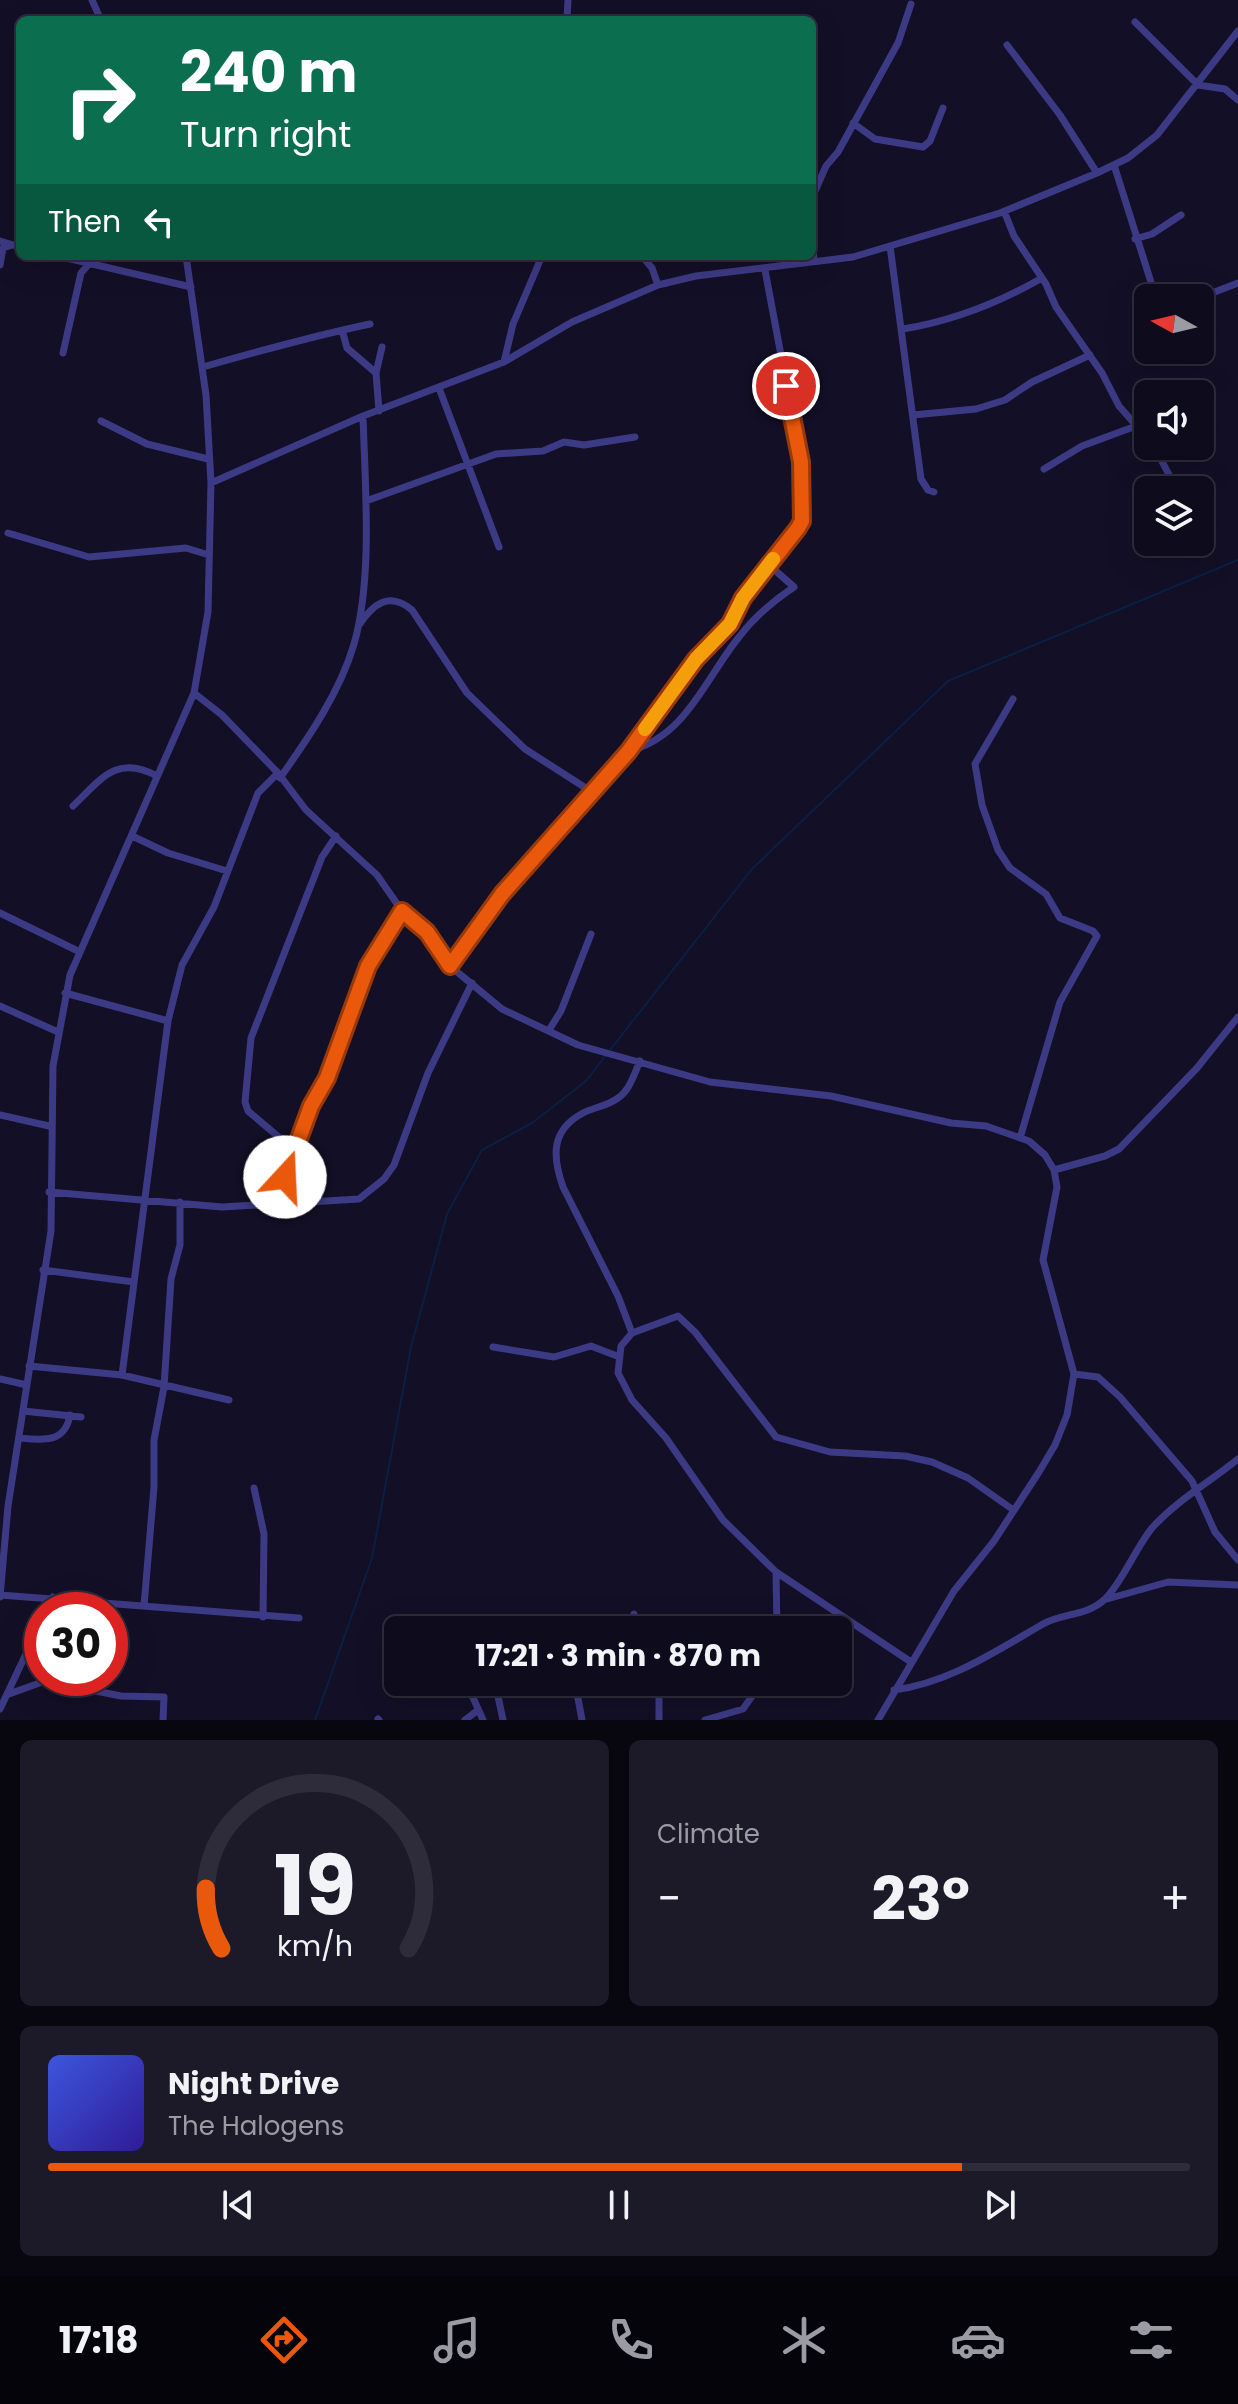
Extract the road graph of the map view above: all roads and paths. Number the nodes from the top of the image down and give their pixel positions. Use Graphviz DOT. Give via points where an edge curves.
graph roads {
  1 [pos="911,4"];
  2 [pos="1135,22"];
  3 [pos="1238,31"];
  4 [pos="1007,45"];
  5 [pos="1198,85"];
  6 [pos="1238,100"];
  7 [pos="943,108"];
  8 [pos="853,123"];
  9 [pos="1114,165"];
  10 [pos="1097,173"];
  11 [pos="816,191"];
  12 [pos="1004,211"];
  13 [pos="1181,215"];
  14 [pos="1135,239"];
  15 [pos="0,241"];
  16 [pos="16,246"];
  17 [pos="890,246"];
  18 [pos="74,260"];
  19 [pos="187,260"];
  20 [pos="540,260"];
  21 [pos="645,260"];
  22 [pos="814,261"];
  23 [pos="89,264"];
  24 [pos="0,265"];
  25 [pos="765,270"];
  26 [pos="1042,278"];
  27 [pos="1238,283"];
  28 [pos="1151,284"];
  29 [pos="658,285"];
  30 [pos="191,287"];
  31 [pos="1214,292"];
  32 [pos="370,324"];
  33 [pos="903,329"];
  34 [pos="342,330"];
  35 [pos="382,347"];
  36 [pos="63,353"];
  37 [pos="1090,355"];
  38 [pos="504,362"];
  39 [pos="203,367"];
  40 [pos="376,373"];
  41 [pos="439,388"];
  42 [pos="379,411"];
  43 [pos="913,415"];
  44 [pos="363,416"];
  45 [pos="101,421"];
  46 [pos="1134,424"];
  47 [pos="1134,427"];
  48 [pos="635,437"];
  49 [pos="208,459"];
  50 [pos="466,466"];
  51 [pos="1044,469"];
  52 [pos="211,483"];
  53 [pos="934,492"];
  54 [pos="366,501"];
  55 [pos="8,533"];
  56 [pos="499,547"];
  57 [pos="209,555"];
  58 [pos="769,565"];
  59 [pos="358,627"];
  60 [pos="194,693"];
  61 [pos="1013,699"];
  62 [pos="628,752"];
  63 [pos="157,776"];
  64 [pos="279,776"];
  65 [pos="592,792"];
  66 [pos="73,806"];
  67 [pos="132,836"];
  68 [pos="336,836"];
  69 [pos="227,871"];
  70 [pos="402,911"];
  71 [pos="0,913"];
  72 [pos="591,934"];
  73 [pos="80,952"];
  74 [pos="450,966"];
  75 [pos="472,983"];
  76 [pos="65,993"];
  77 [pos="0,1006"];
  78 [pos="1238,1017"];
  79 [pos="168,1021"];
  80 [pos="549,1030"];
  81 [pos="58,1032"];
  82 [pos="640,1061"];
  83 [pos="0,1115"];
  84 [pos="49,1126"];
  85 [pos="1020,1138"];
  86 [pos="294,1150"];
  87 [pos="1054,1170"];
  88 [pos="49,1192"];
  89 [pos="145,1201"];
  90 [pos="180,1202"];
  91 [pos="275,1203"];
  92 [pos="43,1270"];
  93 [pos="134,1282"];
  94 [pos="632,1333"];
  95 [pos="493,1347"];
  96 [pos="617,1356"];
  97 [pos="29,1366"];
  98 [pos="1074,1374"];
  99 [pos="122,1375"];
  100 [pos="0,1379"];
  101 [pos="27,1385"];
  102 [pos="164,1387"];
  103 [pos="229,1400"];
  104 [pos="23,1411"];
  105 [pos="70,1415"];
  106 [pos="81,1417"];
  107 [pos="19,1438"];
  108 [pos="1238,1459"];
  109 [pos="254,1488"];
  110 [pos="1195,1489"];
  111 [pos="4,1505"];
  112 [pos="1012,1509"];
  113 [pos="1238,1560"];
  114 [pos="776,1572"];
  115 [pos="1238,1585"];
  116 [pos="0,1596"];
  117 [pos="24,1596"];
  118 [pos="1105,1599"];
  119 [pos="128,1604"];
  120 [pos="144,1606"];
  121 [pos="777,1616"];
  122 [pos="263,1617"];
  123 [pos="299,1618"];
  124 [pos="24,1660"];
  125 [pos="911,1662"];
  126 [pos="24,1688"];
  127 [pos="894,1690"];
  128 [pos="9,1694"];
  129 [pos="121,1696"];
  130 [pos="472,1696"];
  131 [pos="498,1696"];
  132 [pos="578,1696"];
  133 [pos="659,1696"];
  134 [pos="752,1696"];
  135 [pos="0,1709"];
  136 [pos="478,1710"];
  137 [pos="163,1720"];
  138 [pos="465,1720"];
  139 [pos="483,1720"];
  140 [pos="503,1720"];
  141 [pos="582,1720"];
  142 [pos="659,1720"];
  143 [pos="705,1720"];
  144 [pos="878,1720"];
  1 -- 8 [label="street" via="898,43"];
  2 -- 5 [label="street"];
  3 -- 5 [label="street"];
  4 -- 10 [label="street"];
  5 -- 6 [label="street" via="1225,89"];
  5 -- 9 [label="street" via="1157,135"];
  7 -- 8 [label="street" via="923,147 875,139"];
  8 -- 11 [label="street"];
  9 -- 10 [label="street"];
  9 -- 14 [label="street"];
  10 -- 12 [label="street"];
  12 -- 17 [label="street"];
  12 -- 26 [label="street"];
  13 -- 14 [label="street"];
  14 -- 28 [label="street"];
  15 -- 16 [label="street"];
  16 -- 24 [label="street" via="3,248"];
  17 -- 22 [label="street"];
  17 -- 33 [label="street"];
  18 -- 23 [label="street"];
  19 -- 30 [label="street"];
  20 -- 38 [label="street" via="513,324"];
  21 -- 29 [label="street"];
  22 -- 25 [label="street"];
  23 -- 30 [label="street"];
  23 -- 36 [label="street" via="81,273"];
  25 -- 29 [label="street"];
  25 -- 58 [label="street" via="802,471 802,521"];
  26 -- 33 [label="street" via="954,317"];
  26 -- 37 [label="street"];
  27 -- 31 [label="street"];
  29 -- 38 [label="street" via="572,322"];
  30 -- 39 [label="street"];
  32 -- 34 [label="street"];
  33 -- 43 [label="street"];
  34 -- 39 [label="street"];
  34 -- 40 [label="street" via="347,348"];
  35 -- 40 [label="street"];
  37 -- 43 [label="street" via="1005,400 976,409"];
  37 -- 46 [label="street"];
  38 -- 41 [label="street"];
  39 -- 49 [label="street"];
  40 -- 42 [label="street"];
  41 -- 42 [label="street"];
  41 -- 50 [label="street"];
  42 -- 44 [label="street"];
  43 -- 53 [label="street" via="921,479"];
  44 -- 52 [label="street"];
  44 -- 54 [label="street"];
  45 -- 49 [label="street" via="147,444"];
  47 -- 51 [label="street" via="1082,446"];
  48 -- 50 [label="street" via="584,445 564,442 543,451 496,454"];
  49 -- 52 [label="street"];
  50 -- 54 [label="street"];
  50 -- 56 [label="street"];
  52 -- 57 [label="street"];
  54 -- 59 [label="street"];
  55 -- 57 [label="street" via="101,558 186,548"];
  57 -- 60 [label="street" via="208,612"];
  58 -- 62 [label="street" via="730,624 696,659"];
  58 -- 62 [label="street" via="794,587 747,627 681,720 645,747"];
  59 -- 64 [label="street" via="324,712"];
  59 -- 65 [label="street" via="381,602 401,601 467,693 525,749"];
  60 -- 63 [label="street"];
  60 -- 64 [label="street"];
  61 -- 85 [label="street" via="975,764 988,826 1010,868 1046,894 1060,918 1097,936 1060,1002"];
  62 -- 65 [label="street"];
  63 -- 66 [label="street" via="123,766"];
  63 -- 67 [label="street"];
  64 -- 68 [label="street"];
  64 -- 69 [label="street" via="258,793"];
  65 -- 74 [label="street" via="502,894"];
  67 -- 69 [label="street"];
  67 -- 73 [label="street"];
  68 -- 70 [label="street" via="377,875"];
  68 -- 86 [label="street" via="322,857 249,1051 248,1111"];
  69 -- 79 [label="street" via="182,965"];
  70 -- 74 [label="street" via="427,932"];
  70 -- 86 [label="street" via="368,966"];
  71 -- 73 [label="street"];
  72 -- 80 [label="street"];
  73 -- 76 [label="street"];
  74 -- 75 [label="street"];
  75 -- 80 [label="street" via="502,1009"];
  75 -- 91 [label="street" via="384,1179 359,1199"];
  76 -- 79 [label="street"];
  76 -- 81 [label="street"];
  77 -- 81 [label="street"];
  78 -- 87 [label="street" via="1119,1149"];
  79 -- 89 [label="street"];
  80 -- 82 [label="street" via="578,1045"];
  81 -- 84 [label="street"];
  82 -- 85 [label="street" via="710,1082 831,1096 986,1126"];
  82 -- 94 [label="street" via="618,1099 582,1113 564,1127 555,1147 563,1187"];
  83 -- 84 [label="street"];
  84 -- 88 [label="street"];
  85 -- 87 [label="street" via="1045,1155"];
  86 -- 91 [label="street"];
  87 -- 98 [label="street" via="1057,1187 1043,1260"];
  88 -- 89 [label="street"];
  88 -- 92 [label="street" via="51,1231"];
  89 -- 90 [label="street"];
  89 -- 93 [label="street"];
  90 -- 91 [label="street" via="222,1207"];
  90 -- 102 [label="street"];
  92 -- 93 [label="street"];
  92 -- 97 [label="street"];
  93 -- 99 [label="street"];
  94 -- 96 [label="street"];
  94 -- 112 [label="street" via="678,1316 776,1437 830,1452 932,1462 968,1478"];
  95 -- 96 [label="street" via="554,1357 591,1346"];
  96 -- 114 [label="street" via="618,1373 632,1400 666,1438 723,1520"];
  97 -- 99 [label="street"];
  97 -- 101 [label="street"];
  98 -- 110 [label="street" via="1098,1377 1120,1397"];
  98 -- 112 [label="street" via="1055,1445"];
  99 -- 102 [label="street"];
  100 -- 101 [label="street"];
  101 -- 104 [label="street"];
  102 -- 103 [label="street"];
  102 -- 120 [label="street" via="154,1440"];
  104 -- 105 [label="street"];
  104 -- 107 [label="street"];
  105 -- 106 [label="street"];
  105 -- 107 [label="street" via="62,1435 53,1440"];
  107 -- 111 [label="street"];
  108 -- 110 [label="street"];
  109 -- 122 [label="street" via="264,1534"];
  110 -- 113 [label="street" via="1215,1532"];
  110 -- 118 [label="street" via="1152,1528"];
  111 -- 116 [label="street"];
  112 -- 125 [label="street"];
  114 -- 121 [label="street"];
  114 -- 125 [label="street"];
  115 -- 118 [label="street" via="1168,1582"];
  116 -- 117 [label="street"];
  118 -- 127 [label="street" via="1073,1617 1046,1622 993,1656 920,1687"];
  119 -- 120 [label="street"];
  120 -- 122 [label="street"];
  122 -- 123 [label="street"];
  124 -- 128 [label="street"];
  125 -- 127 [label="street"];
  126 -- 128 [label="street"];
  127 -- 144 [label="street"];
  128 -- 135 [label="street"];
  129 -- 137 [label="street" via="164,1697"];
  130 -- 136 [label="street"];
  131 -- 140 [label="street"];
  132 -- 141 [label="street"];
  133 -- 142 [label="street"];
  134 -- 143 [label="street" via="743,1709"];
  136 -- 138 [label="street"];
  136 -- 139 [label="street"];
}
